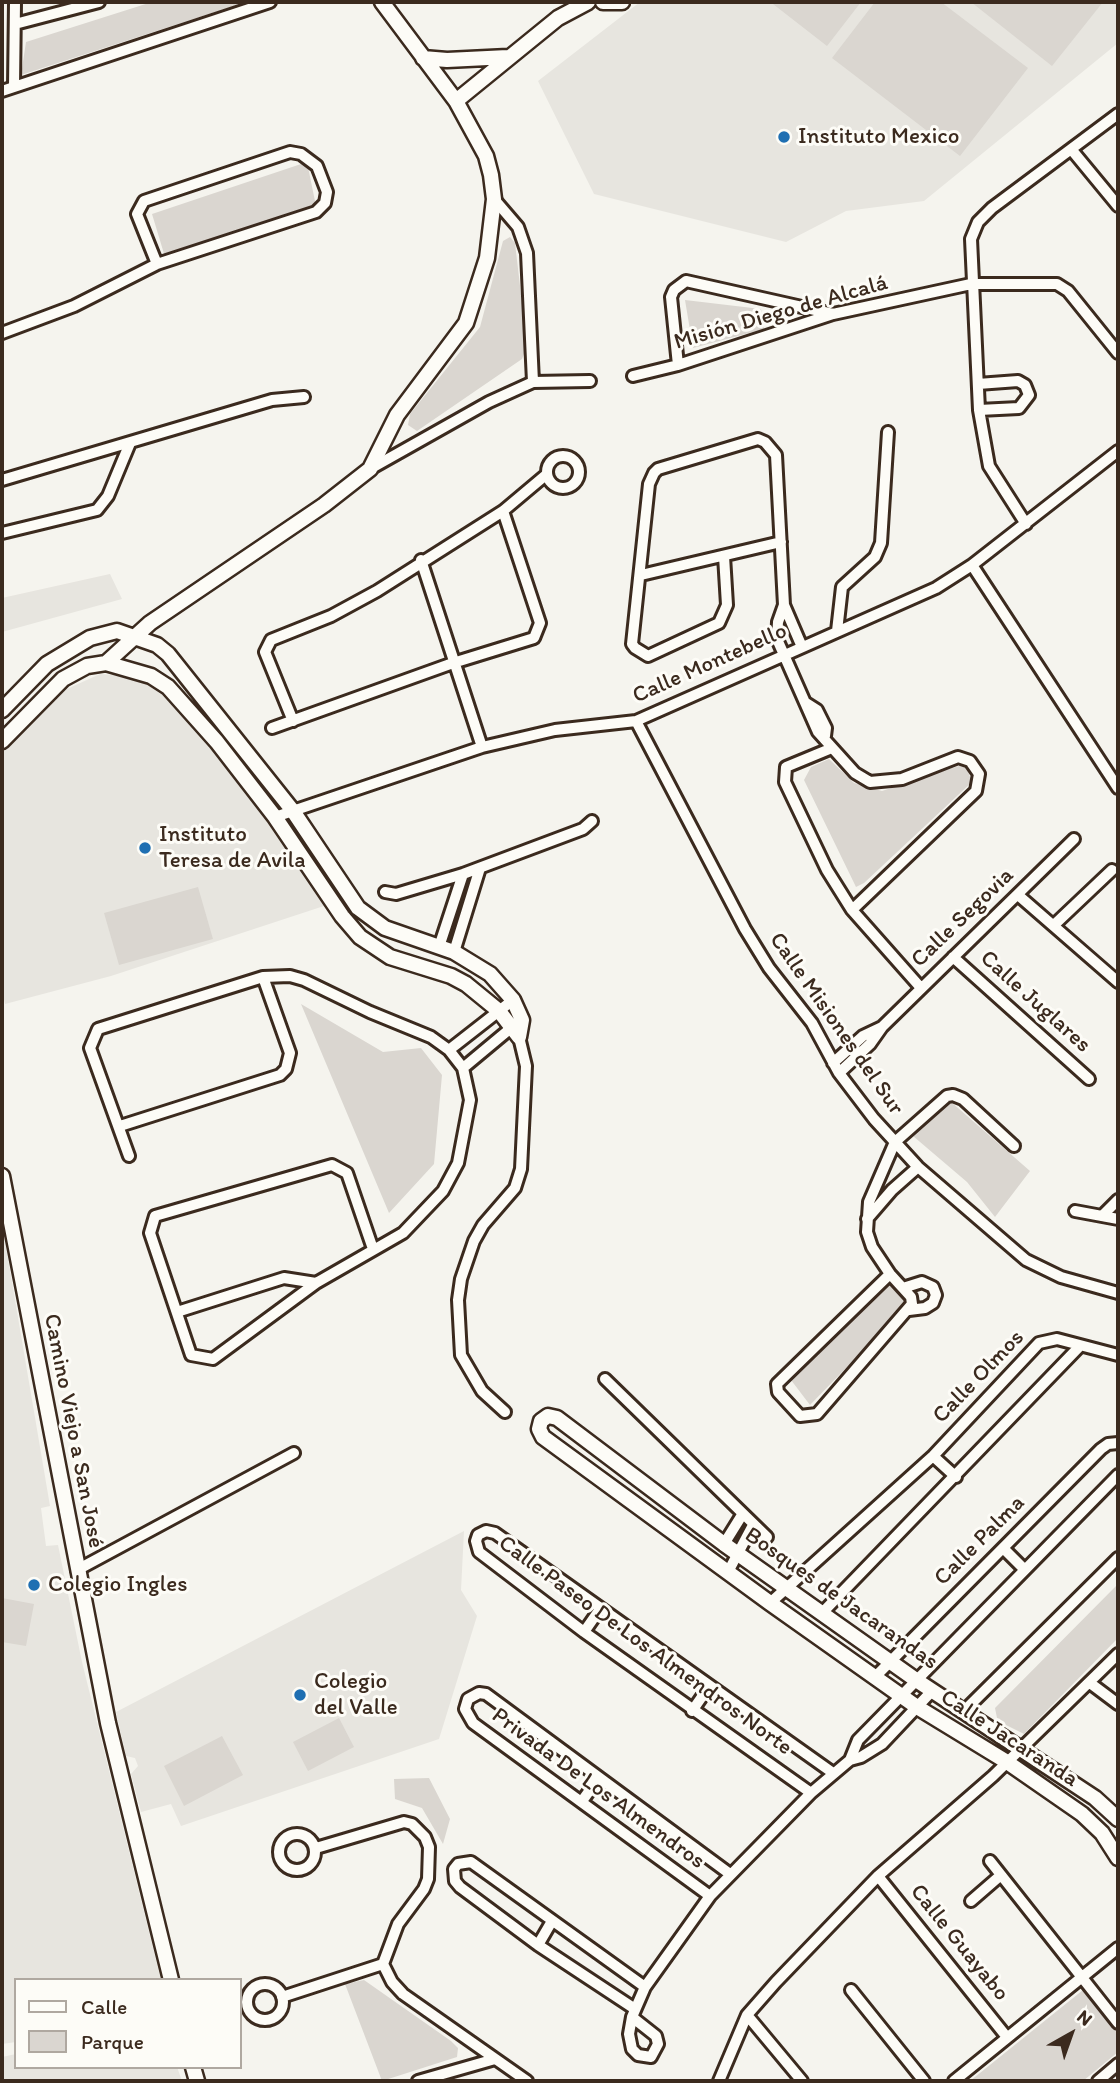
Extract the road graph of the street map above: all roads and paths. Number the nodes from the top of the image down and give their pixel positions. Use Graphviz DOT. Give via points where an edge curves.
graph roads {
  1 [pos="15,2"];
  2 [pos="99,2"];
  3 [pos="382,2"];
  4 [pos="588,2"];
  5 [pos="603,2"];
  6 [pos="622,2"];
  7 [pos="265,3"];
  8 [pos="15,24"];
  9 [pos="508,57"];
  10 [pos="423,58"];
  11 [pos="14,86"];
  12 [pos="2,90"];
  13 [pos="456,101"];
  14 [pos="1118,114"];
  15 [pos="1071,149"];
  16 [pos="494,198"];
  17 [pos="1118,206"];
  18 [pos="157,264"];
  19 [pos="971,284"];
  20 [pos="833,314"];
  21 [pos="2,333"];
  22 [pos="1118,353"];
  23 [pos="678,365"];
  24 [pos="633,376"];
  25 [pos="590,381"];
  26 [pos="533,382"];
  27 [pos="978,384"];
  28 [pos="304,397"];
  29 [pos="979,410"];
  30 [pos="888,432"];
  31 [pos="130,443"];
  32 [pos="1118,451"];
  33 [pos="370,469"];
  34 [pos="547,474"];
  35 [pos="2,480"];
  36 [pos="503,511"];
  37 [pos="1026,524"];
  38 [pos="2,533"];
  39 [pos="781,542"];
  40 [pos="724,556"];
  41 [pos="421,560"];
  42 [pos="972,565"];
  43 [pos="641,575"];
  44 [pos="784,605"];
  45 [pos="837,631"];
  46 [pos="135,635"];
  47 [pos="802,647"];
  48 [pos="783,657"];
  49 [pos="106,663"];
  50 [pos="453,663"];
  51 [pos="2,710"];
  52 [pos="293,721"];
  53 [pos="636,721"];
  54 [pos="272,728"];
  55 [pos="2,741"];
  56 [pos="482,747"];
  57 [pos="832,748"];
  58 [pos="1118,788"];
  59 [pos="293,811"];
  60 [pos="275,817"];
  61 [pos="592,821"];
  62 [pos="1074,839"];
  63 [pos="480,868"];
  64 [pos="1112,870"];
  65 [pos="463,874"];
  66 [pos="385,892"];
  67 [pos="1018,895"];
  68 [pos="852,910"];
  69 [pos="1054,925"];
  70 [pos="439,947"];
  71 [pos="454,952"];
  72 [pos="953,957"];
  73 [pos="263,977"];
  74 [pos="1116,977"];
  75 [pos="921,988"];
  76 [pos="513,1000"];
  77 [pos="499,1011"];
  78 [pos="518,1028"];
  79 [pos="449,1049"];
  80 [pos="836,1068"];
  81 [pos="463,1069"];
  82 [pos="1089,1079"];
  83 [pos="120,1126"];
  84 [pos="895,1142"];
  85 [pos="1014,1146"];
  86 [pos="129,1156"];
  87 [pos="918,1167"];
  88 [pos="2,1176"];
  89 [pos="878,1176"];
  90 [pos="892,1189"];
  91 [pos="1118,1200"];
  92 [pos="1075,1211"];
  93 [pos="1102,1216"];
  94 [pos="867,1219"];
  95 [pos="1118,1219"];
  96 [pos="373,1249"];
  97 [pos="890,1274"];
  98 [pos="316,1283"];
  99 [pos="903,1289"];
  100 [pos="1118,1293"];
  101 [pos="909,1310"];
  102 [pos="177,1312"];
  103 [pos="1079,1346"];
  104 [pos="1118,1355"];
  105 [pos="605,1378"];
  106 [pos="505,1412"];
  107 [pos="541,1421"];
  108 [pos="1118,1443"];
  109 [pos="294,1453"];
  110 [pos="933,1456"];
  111 [pos="1118,1475"];
  112 [pos="956,1477"];
  113 [pos="654,1491"];
  114 [pos="641,1508"];
  115 [pos="742,1515"];
  116 [pos="753,1525"];
  117 [pos="767,1537"];
  118 [pos="724,1544"];
  119 [pos="1003,1549"];
  120 [pos="738,1553"];
  121 [pos="1118,1558"];
  122 [pos="1024,1569"];
  123 [pos="77,1570"];
  124 [pos="728,1572"];
  125 [pos="787,1587"];
  126 [pos="770,1604"];
  127 [pos="600,1609"];
  128 [pos="823,1612"];
  129 [pos="584,1632"];
  130 [pos="1118,1654"];
  131 [pos="890,1661"];
  132 [pos="875,1676"];
  133 [pos="916,1680"];
  134 [pos="1090,1683"];
  135 [pos="708,1688"];
  136 [pos="932,1691"];
  137 [pos="902,1695"];
  138 [pos="1118,1704"];
  139 [pos="917,1707"];
  140 [pos="692,1711"];
  141 [pos="964,1711"];
  142 [pos="1021,1747"];
  143 [pos="850,1760"];
  144 [pos="1007,1762"];
  145 [pos="832,1773"];
  146 [pos="598,1779"];
  147 [pos="811,1793"];
  148 [pos="582,1801"];
  149 [pos="1118,1819"];
  150 [pos="316,1848"];
  151 [pos="1118,1857"];
  152 [pos="990,1861"];
  153 [pos="730,1874"];
  154 [pos="1001,1875"];
  155 [pos="878,1876"];
  156 [pos="709,1896"];
  157 [pos="971,1901"];
  158 [pos="552,1921"];
  159 [pos="538,1945"];
  160 [pos="1118,1948"];
  161 [pos="383,1964"];
  162 [pos="1082,1976"];
  163 [pos="170,1978"];
  164 [pos="645,1987"];
  165 [pos="850,1990"];
  166 [pos="282,1997"];
  167 [pos="747,2015"];
  168 [pos="1118,2023"];
  169 [pos="1006,2036"];
  170 [pos="495,2059"];
  171 [pos="1118,2064"];
  172 [pos="418,2081"];
  173 [pos="527,2081"];
  174 [pos="719,2081"];
  175 [pos="802,2081"];
  176 [pos="924,2081"];
  177 [pos="954,2081"];
  178 [pos="1098,2081"];
  1 -- 8 [label="street"];
  2 -- 8 [label="street"];
  3 -- 10 [label="street"];
  4 -- 9 [label="street" via="558,18"];
  5 -- 6 [label="street"];
  7 -- 11 [label="street"];
  8 -- 11 [label="street"];
  9 -- 10 [label="street"];
  9 -- 13 [label="street"];
  10 -- 13 [label="street"];
  11 -- 12 [label="street"];
  13 -- 16 [label="street" via="486,156"];
  14 -- 15 [label="street"];
  15 -- 17 [label="street"];
  15 -- 19 [label="street" via="978,222 971,239"];
  16 -- 26 [label="street" via="518,227 527,253"];
  16 -- 33 [label="street" via="487,258 466,323 397,415"];
  18 -- 18 [label="street" via="316,212 325,203 327,192 317,166 290,152 144,201 137,214"];
  18 -- 21 [label="street" via="74,306"];
  19 -- 20 [label="street, Misión Diego de Alcalá"];
  19 -- 22 [label="street, Misión Diego de Alcalá" via="1057,284 1068,291"];
  19 -- 27 [label="street"];
  20 -- 23 [label="street, Misión Diego de Alcalá"];
  20 -- 23 [label="street" via="686,281 671,297"];
  23 -- 24 [label="street, Misión Diego de Alcalá"];
  25 -- 26 [label="street"];
  26 -- 33 [label="street"];
  27 -- 29 [label="street"];
  27 -- 29 [label="street" via="1018,381 1029,395 1019,408"];
  28 -- 31 [label="street" via="272,400"];
  29 -- 37 [label="street" via="989,466"];
  30 -- 45 [label="street" via="881,543 875,557 842,587"];
  31 -- 35 [label="street"];
  31 -- 38 [label="street" via="108,496 97,510"];
  32 -- 37 [label="street, Calle Montebello"];
  33 -- 46 [label="street"];
  34 -- 36 [label="street"];
  36 -- 41 [label="street"];
  36 -- 50 [label="street" via="540,622 534,638"];
  37 -- 42 [label="street, Calle Montebello"];
  39 -- 40 [label="street"];
  39 -- 43 [label="street" via="776,455 758,439 654,473 649,484"];
  39 -- 44 [label="street"];
  40 -- 43 [label="street"];
  40 -- 43 [label="street" via="727,605 723,618 648,656 632,644"];
  41 -- 50 [label="street"];
  41 -- 52 [label="street" via="349,608 267,644 265,652"];
  42 -- 45 [label="street, Calle Montebello" via="936,588"];
  42 -- 58 [label="street"];
  44 -- 47 [label="street"];
  44 -- 48 [label="street" via="776,631"];
  45 -- 47 [label="street, Calle Montebello"];
  46 -- 49 [label="street"];
  46 -- 51 [label="street" via="105,633 69,649 47,664"];
  46 -- 59 [label="street" via="168,654"];
  47 -- 48 [label="street, Calle Montebello"];
  48 -- 53 [label="street, Calle Montebello"];
  48 -- 57 [label="street" via="806,703 817,710"];
  49 -- 55 [label="street" via="87,666 63,679"];
  49 -- 60 [label="street" via="151,676 168,687"];
  50 -- 52 [label="street"];
  50 -- 56 [label="street"];
  52 -- 54 [label="street"];
  53 -- 56 [label="street, Calle Montebello" via="555,730"];
  53 -- 80 [label="street, Calle Misiones del Sur" via="745,929 811,1023"];
  56 -- 59 [label="street, Calle Montebello"];
  57 -- 68 [label="street" via="783,771 827,870"];
  57 -- 68 [label="street" via="855,773 881,784 958,757 975,765 979,774 976,791"];
  59 -- 60 [label="street, Calle Montebello"];
  59 -- 70 [label="street" via="358,908 396,934"];
  60 -- 77 [label="street" via="360,937 390,957 451,976"];
  61 -- 63 [label="street" via="583,829"];
  62 -- 67 [label="street, Calle Segovia"];
  63 -- 65 [label="street"];
  63 -- 71 [label="street"];
  64 -- 69 [label="street"];
  65 -- 66 [label="street" via="396,894"];
  65 -- 70 [label="street"];
  67 -- 69 [label="street"];
  67 -- 72 [label="street, Calle Segovia"];
  68 -- 75 [label="street"];
  69 -- 74 [label="street"];
  70 -- 71 [label="street"];
  71 -- 76 [label="street" via="490,974"];
  72 -- 75 [label="street, Calle Segovia"];
  72 -- 82 [label="street, Calle Juglares"];
  73 -- 79 [label="street" via="304,980"];
  73 -- 83 [label="street" via="290,1053 286,1069 280,1075"];
  73 -- 83 [label="street" via="97,1029 90,1048"];
  75 -- 80 [label="street, Calle Segovia" via="870,1044"];
  76 -- 77 [label="street"];
  76 -- 78 [label="street"];
  77 -- 78 [label="street"];
  77 -- 79 [label="street"];
  78 -- 81 [label="street"];
  78 -- 106 [label="street" via="526,1066 521,1169 515,1188 474,1241 458,1300 461,1355 482,1391"];
  79 -- 81 [label="street"];
  80 -- 84 [label="street, Calle Misiones del Sur"];
  81 -- 96 [label="street" via="470,1100 458,1163 443,1191 403,1233"];
  83 -- 86 [label="street"];
  84 -- 85 [label="street" via="953,1095"];
  84 -- 87 [label="street, Calle Misiones del Sur"];
  84 -- 89 [label="street"];
  87 -- 90 [label="street"];
  87 -- 100 [label="street, Calle Misiones del Sur" via="1026,1260 1061,1277"];
  88 -- 123 [label="street, Camino Viejo a San José"];
  89 -- 90 [label="street"];
  89 -- 94 [label="street"];
  90 -- 94 [label="street"];
  91 -- 93 [label="street"];
  92 -- 93 [label="street"];
  93 -- 95 [label="street"];
  94 -- 97 [label="street" via="868,1239"];
  96 -- 98 [label="street"];
  96 -- 102 [label="street" via="347,1173 332,1165 155,1216 150,1233"];
  97 -- 99 [label="street"];
  97 -- 101 [label="street" via="780,1379 778,1392 800,1416 817,1414"];
  98 -- 102 [label="street" via="284,1278"];
  98 -- 102 [label="street" via="213,1359 191,1355"];
  99 -- 101 [label="street" via="912,1300"];
  99 -- 101 [label="street" via="922,1282 933,1287 936,1295 925,1308"];
  103 -- 104 [label="street, Calle Olmos"];
  103 -- 110 [label="street, Calle Olmos" via="1057,1339 1039,1343"];
  103 -- 112 [label="street"];
  105 -- 115 [label="street"];
  107 -- 113 [label="street, Bosques de Jacarandas" via="548,1416 557,1418"];
  107 -- 114 [label="street, Calle Jacaranda" via="543,1437"];
  108 -- 119 [label="street, Calle Palma" via="1101,1449"];
  109 -- 123 [label="street"];
  110 -- 112 [label="street"];
  110 -- 125 [label="street, Calle Olmos"];
  111 -- 122 [label="street"];
  112 -- 128 [label="street"];
  113 -- 114 [label="street"];
  113 -- 118 [label="street, Bosques de Jacarandas"];
  114 -- 124 [label="street, Calle Jacaranda"];
  115 -- 116 [label="street"];
  115 -- 118 [label="street"];
  116 -- 117 [label="street"];
  116 -- 120 [label="street"];
  118 -- 120 [label="street, Bosques de Jacarandas"];
  119 -- 122 [label="street"];
  119 -- 131 [label="street, Calle Palma"];
  120 -- 124 [label="street"];
  120 -- 125 [label="street, Bosques de Jacarandas"];
  121 -- 141 [label="street"];
  122 -- 133 [label="street"];
  123 -- 163 [label="street, Camino Viejo a San José" via="118,1770"];
  124 -- 126 [label="street, Calle Jacaranda"];
  125 -- 126 [label="street, Calle Olmos"];
  125 -- 128 [label="street, Bosques de Jacarandas"];
  126 -- 132 [label="street, Calle Jacaranda"];
  127 -- 129 [label="street"];
  127 -- 129 [label="street, Calle Paseo De Los Almendros Norte" via="495,1533 478,1535 479,1552"];
  127 -- 135 [label="street, Calle Paseo De Los Almendros Norte"];
  128 -- 131 [label="street, Bosques de Jacarandas"];
  129 -- 140 [label="street, Calle Paseo De Los Almendros Norte"];
  130 -- 134 [label="street"];
  131 -- 132 [label="street, Calle Palma"];
  131 -- 133 [label="street, Bosques de Jacarandas"];
  132 -- 137 [label="street, Calle Jacaranda"];
  133 -- 136 [label="street, Bosques de Jacarandas"];
  133 -- 137 [label="street"];
  134 -- 138 [label="street"];
  134 -- 142 [label="street"];
  135 -- 140 [label="street"];
  135 -- 145 [label="street, Calle Paseo De Los Almendros Norte"];
  136 -- 139 [label="street"];
  136 -- 141 [label="street, Bosques de Jacarandas"];
  137 -- 139 [label="street, Calle Jacaranda"];
  137 -- 143 [label="street" via="858,1740"];
  139 -- 143 [label="street" via="883,1744"];
  139 -- 144 [label="street, Calle Jacaranda"];
  140 -- 147 [label="street, Calle Paseo De Los Almendros Norte"];
  141 -- 142 [label="street, Bosques de Jacarandas"];
  142 -- 144 [label="street"];
  142 -- 149 [label="street, Bosques de Jacarandas"];
  143 -- 145 [label="street"];
  144 -- 151 [label="street, Calle Jacaranda" via="1093,1823"];
  144 -- 155 [label="street"];
  145 -- 147 [label="street"];
  146 -- 148 [label="street"];
  146 -- 148 [label="street, Privada De Los Almendros" via="486,1694 468,1699 466,1709 473,1723"];
  146 -- 153 [label="street, Privada De Los Almendros"];
  147 -- 153 [label="street"];
  148 -- 156 [label="street, Privada De Los Almendros"];
  150 -- 161 [label="street" via="404,1822 425,1837 428,1879 398,1924"];
  152 -- 154 [label="street"];
  153 -- 156 [label="street"];
  154 -- 157 [label="street"];
  154 -- 162 [label="street"];
  155 -- 167 [label="street"];
  155 -- 169 [label="street, Calle Guayabo"];
  156 -- 164 [label="street"];
  158 -- 159 [label="street"];
  158 -- 159 [label="street" via="471,1862 454,1869 460,1887"];
  158 -- 164 [label="street"];
  159 -- 164 [label="street" via="634,2013"];
  160 -- 162 [label="street"];
  161 -- 166 [label="street"];
  161 -- 170 [label="street" via="403,1994"];
  162 -- 168 [label="street"];
  162 -- 169 [label="street"];
  165 -- 176 [label="street"];
  167 -- 174 [label="street"];
  167 -- 175 [label="street"];
  169 -- 177 [label="street"];
  170 -- 172 [label="street"];
  170 -- 173 [label="street"];
  171 -- 178 [label="street"];
}
